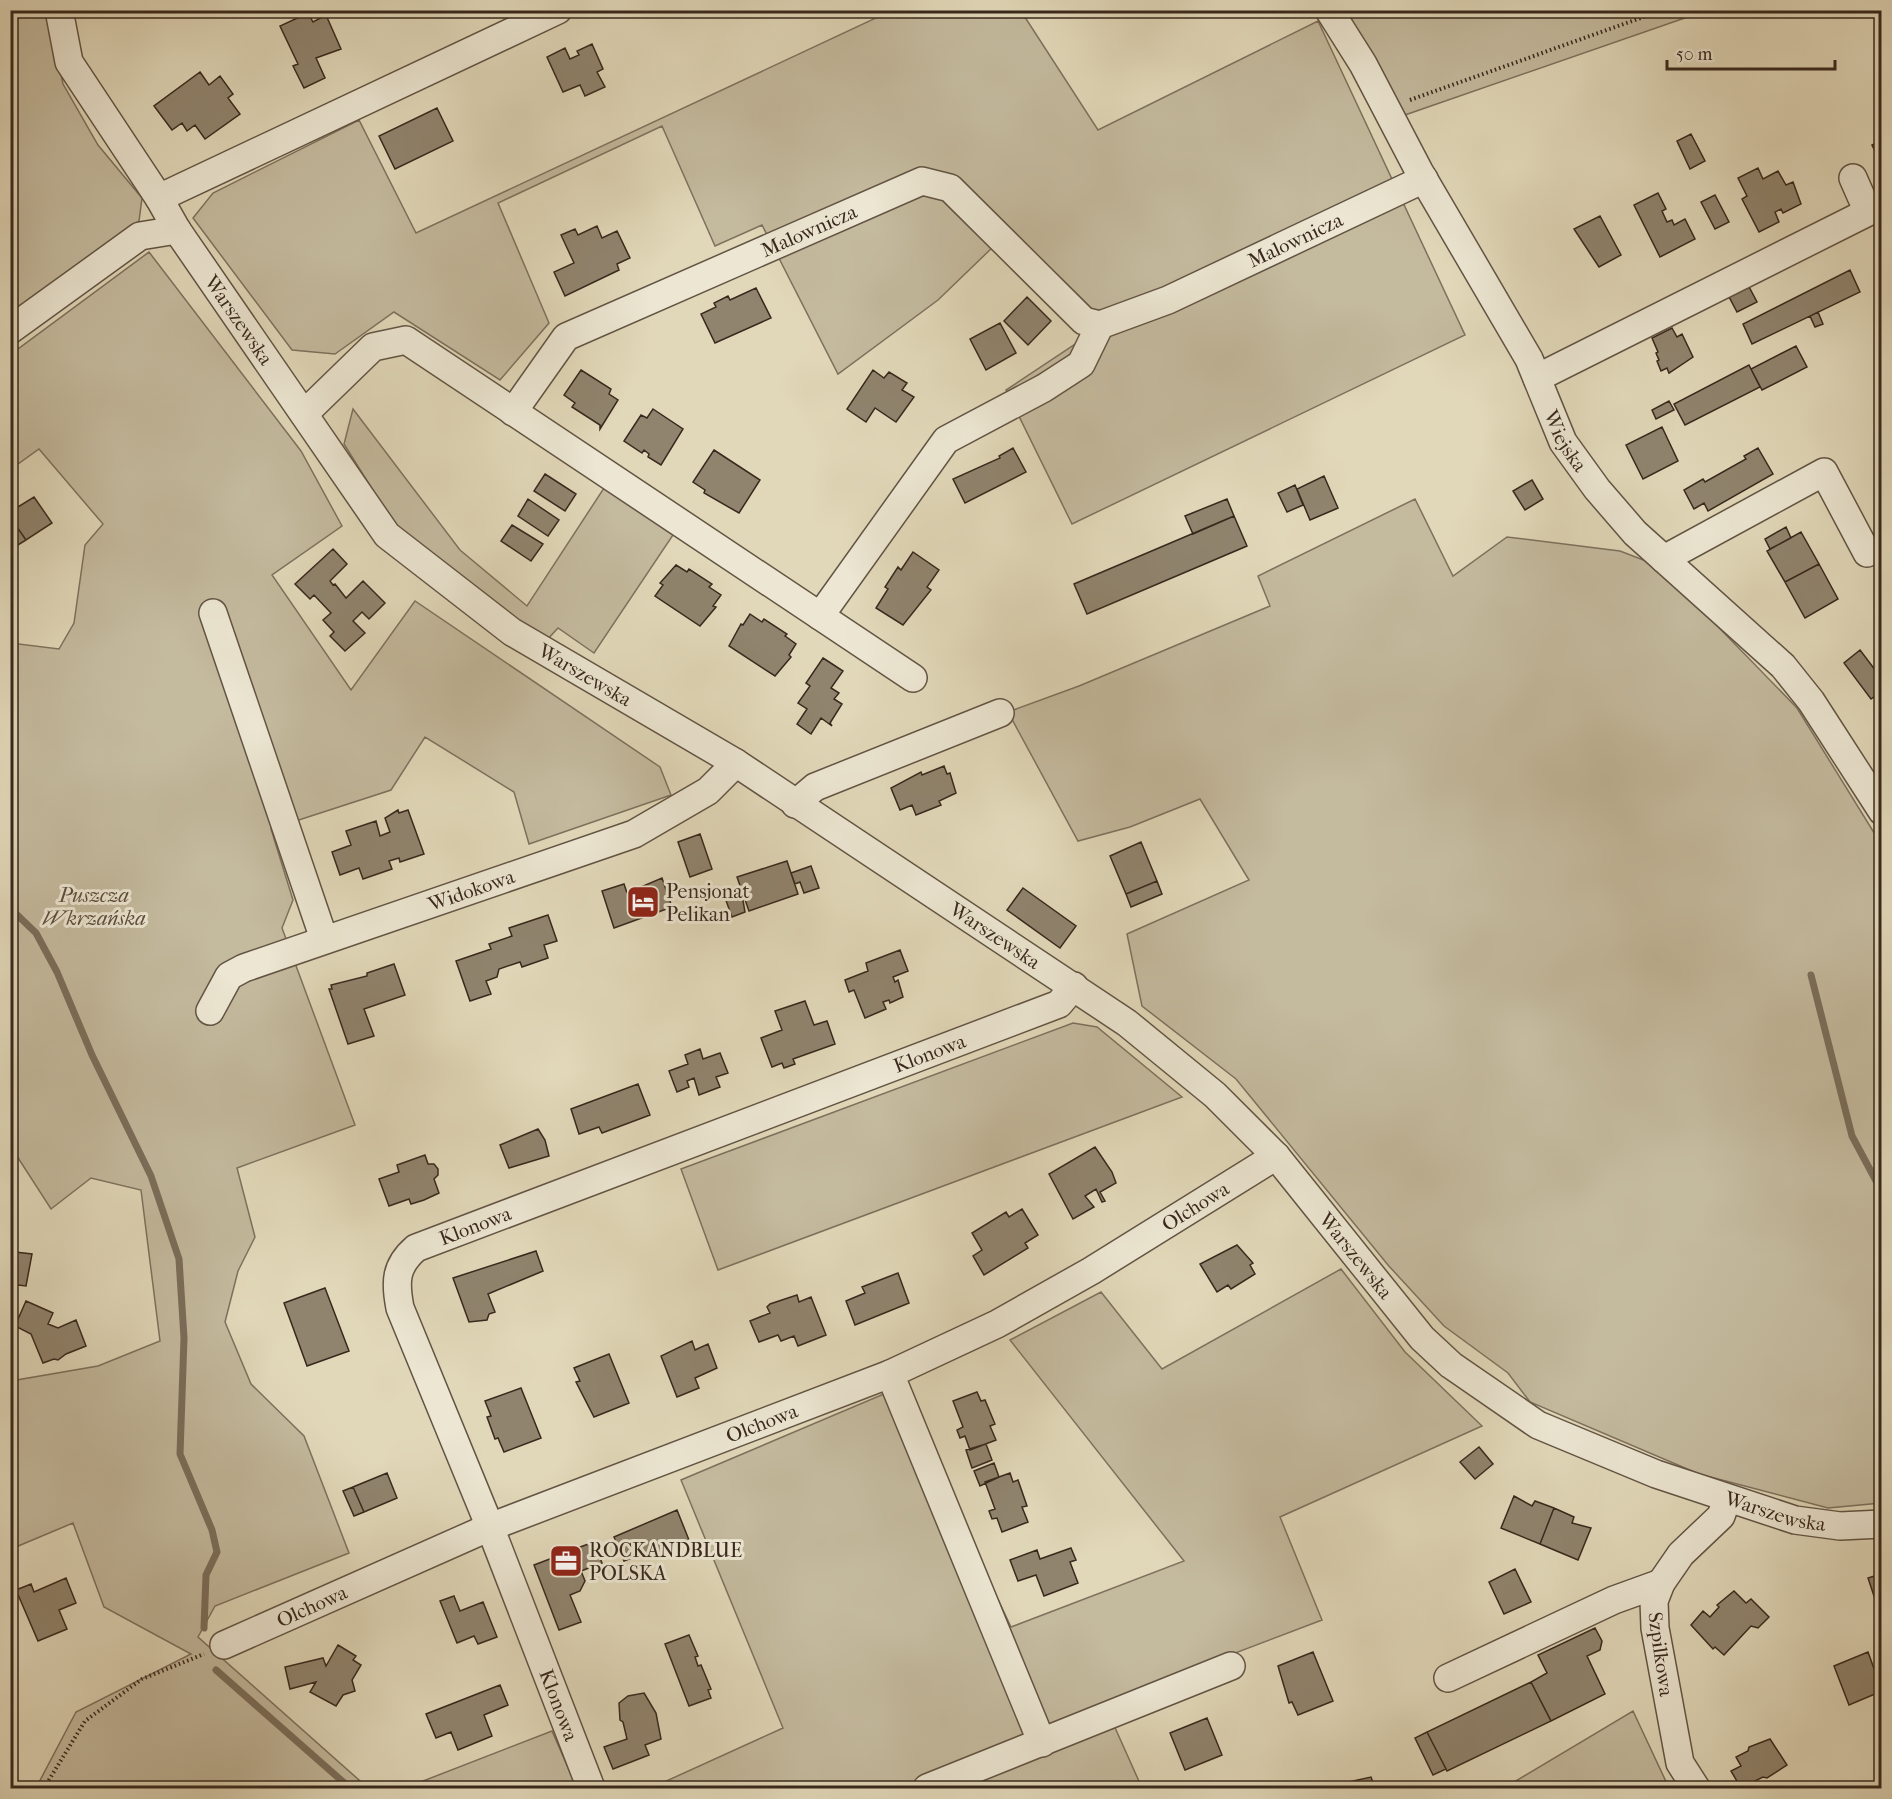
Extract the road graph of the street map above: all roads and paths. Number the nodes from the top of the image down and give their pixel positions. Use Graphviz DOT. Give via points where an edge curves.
graph roads {
  1 [pos="59,10"];
  2 [pos="558,10"];
  3 [pos="1329,10"];
  4 [pos="1663,10"];
  5 [pos="1386,108"];
  6 [pos="1424,178"];
  7 [pos="1853,178"];
  8 [pos="159,198"];
  9 [pos="177,230"];
  10 [pos="1100,325"];
  11 [pos="10,330"];
  12 [pos="1537,378"];
  13 [pos="513,412"];
  14 [pos="304,414"];
  15 [pos="1867,553"];
  16 [pos="1664,559"];
  17 [pos="213,614"];
  18 [pos="820,616"];
  19 [pos="913,678"];
  20 [pos="1000,713"];
  21 [pos="736,763"];
  22 [pos="795,804"];
  23 [pos="1881,811"];
  24 [pos="324,939"];
  25 [pos="1074,986"];
  26 [pos="210,1011"];
  27 [pos="1276,1156"];
  28 [pos="890,1374"];
  29 [pos="1727,1499"];
  30 [pos="1881,1524"];
  31 [pos="490,1527"];
  32 [pos="1661,1583"];
  33 [pos="224,1645"];
  34 [pos="1231,1666"];
  35 [pos="1448,1678"];
  36 [pos="1042,1743"];
  37 [pos="1677,1776"];
  38 [pos="44,1788"];
  39 [pos="591,1788"];
  40 [pos="927,1788"];
  41 [pos="1696,1788"];
  1 -- 8 [label="street, Warszewska" via="69,62"];
  2 -- 8 [label="street"];
  3 -- 5 [label="street, Wiejska"];
  4 -- 5 [label="path"];
  5 -- 6 [label="street, Wiejska"];
  6 -- 10 [label="street, Malownicza" via="1168,300"];
  6 -- 12 [label="street, Wiejska"];
  7 -- 12 [label="street" via="1868,212"];
  8 -- 9 [label="street, Warszewska"];
  9 -- 11 [label="street" via="140,236"];
  9 -- 14 [label="street, Warszewska"];
  10 -- 13 [label="street, Malownicza" via="1084,321 950,188 922,181 566,337"];
  10 -- 18 [label="street" via="1081,364 946,440"];
  12 -- 16 [label="street, Wiejska" via="1563,442 1597,489"];
  13 -- 14 [label="street" via="406,340 373,347"];
  13 -- 18 [label="street"];
  14 -- 21 [label="street, Warszewska" via="387,535 512,632"];
  15 -- 16 [label="street" via="1824,472"];
  16 -- 23 [label="street, Wiejska" via="1783,666 1811,701"];
  17 -- 24 [label="street"];
  18 -- 19 [label="street"];
  20 -- 22 [label="street" via="815,787"];
  21 -- 22 [label="street, Warszewska"];
  21 -- 24 [label="street, Widokowa" via="708,791 634,834"];
  22 -- 25 [label="street, Warszewska"];
  24 -- 26 [label="street, Widokowa" via="229,976"];
  25 -- 27 [label="street, Warszewska" via="1178,1063"];
  25 -- 31 [label="street, Klonowa" via="1059,1004 416,1248 405,1257 396,1287 400,1308"];
  27 -- 28 [label="street, Olchowa" via="997,1324"];
  27 -- 29 [label="street, Warszewska" via="1422,1338 1451,1365 1538,1425"];
  28 -- 31 [label="street, Olchowa"];
  28 -- 36 [label="street"];
  29 -- 30 [label="street, Warszewska" via="1795,1520 1840,1526"];
  29 -- 32 [label="street, Szpilkowa" via="1721,1516 1681,1554"];
  31 -- 33 [label="street, Olchowa"];
  31 -- 39 [label="street, Klonowa"];
  32 -- 35 [label="street" via="1614,1600"];
  32 -- 37 [label="street, Szpilkowa" via="1654,1601 1655,1628"];
  33 -- 38 [label="path" via="142,1679 85,1721"];
  34 -- 36 [label="street"];
  36 -- 40 [label="street"];
  37 -- 41 [label="street, Szpilkowa"];
}
